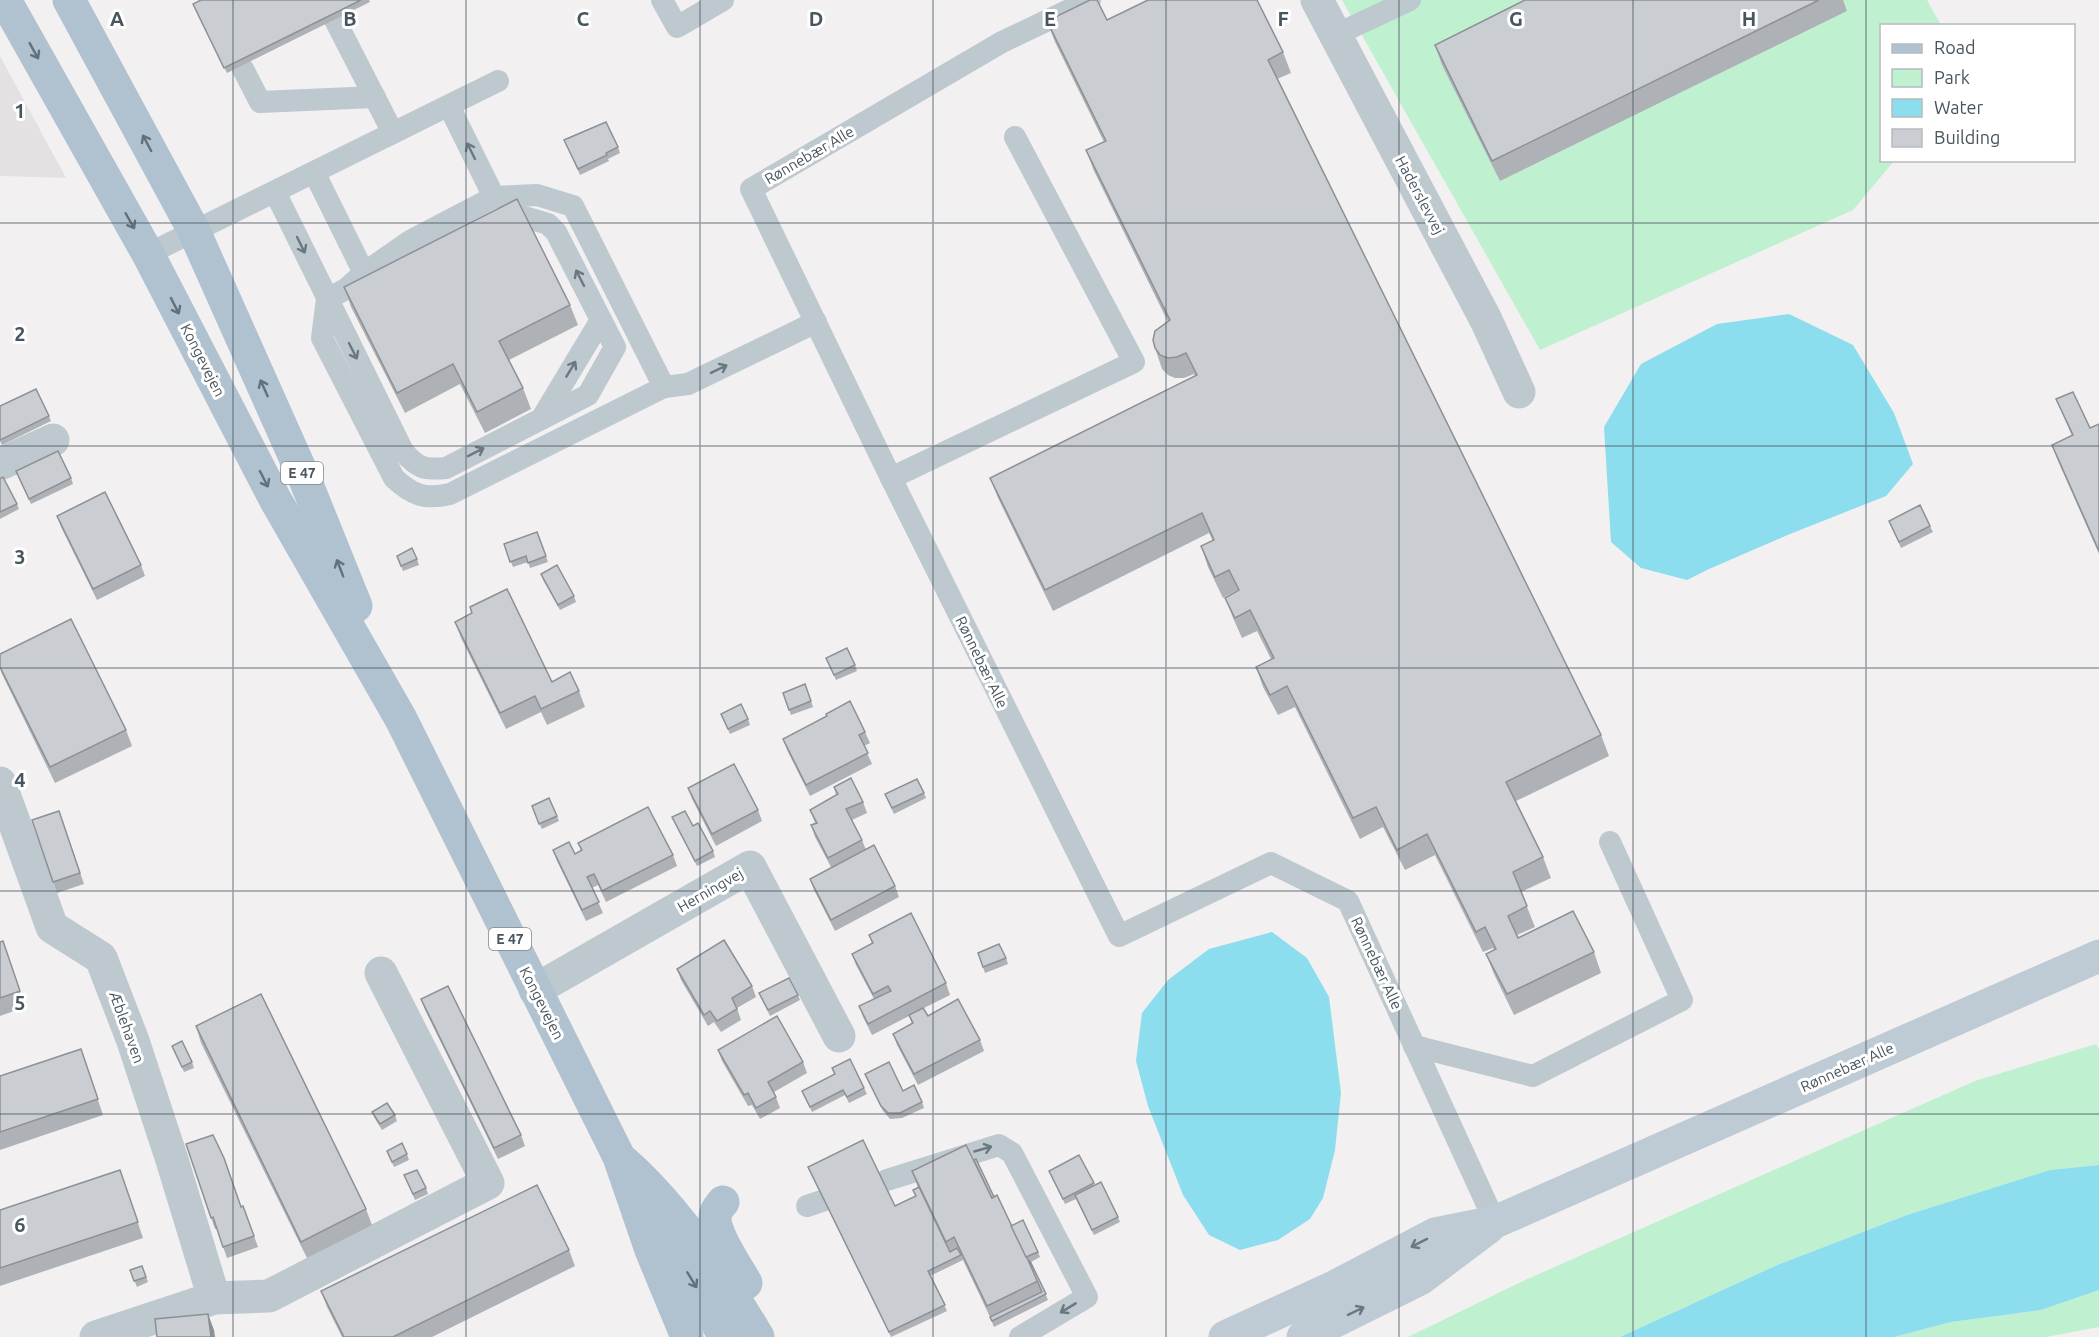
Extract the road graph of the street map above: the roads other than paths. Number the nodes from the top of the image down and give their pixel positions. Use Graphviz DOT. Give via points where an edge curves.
graph roads {
  1 [pos="5,0"];
  2 [pos="69,0"];
  3 [pos="662,0"];
  4 [pos="723,0"];
  5 [pos="1090,0"];
  6 [pos="1317,0"];
  7 [pos="1410,0"];
  8 [pos="334,18"];
  9 [pos="1335,35"];
  10 [pos="243,69"];
  11 [pos="498,81"];
  12 [pos="375,97"];
  13 [pos="449,106"];
  14 [pos="393,133"];
  15 [pos="1015,137"];
  16 [pos="314,172"];
  17 [pos="275,192"];
  18 [pos="494,197"];
  19 [pos="194,231"];
  20 [pos="479,237"];
  21 [pos="148,254"];
  22 [pos="415,266"];
  23 [pos="364,273"];
  24 [pos="327,299"];
  25 [pos="816,322"];
  26 [pos="664,387"];
  27 [pos="1519,392"];
  28 [pos="53,440"];
  29 [pos="0,464"];
  30 [pos="891,478"];
  31 [pos="401,719"];
  32 [pos="0,783"];
  33 [pos="1610,843"];
  34 [pos="2099,956"];
  35 [pos="381,973"];
  36 [pos="535,990"];
  37 [pos="839,1036"];
  38 [pos="1414,1046"];
  39 [pos="619,1157"];
  40 [pos="887,1180"];
  41 [pos="649,1183"];
  42 [pos="1495,1222"];
  43 [pos="214,1298"];
  44 [pos="96,1337"];
  45 [pos="687,1337"];
  46 [pos="725,1337"];
  47 [pos="758,1337"];
  48 [pos="775,1337"];
  49 [pos="1020,1337"];
  50 [pos="1225,1337"];
  51 [pos="1303,1337"];
  1 -- 21 [label="main road, Kongevejen / E 47, one-way"];
  19 -- 2 [label="main road, Kongevejen / E 47, one-way"];
  3 -- 4 [label="lane" via="677,27"];
  5 -- 25 [label="lane, Rønnebær Alle" via="1002,42 751,189"];
  6 -- 9 [label="street, Haderslevvej"];
  7 -- 9 [label="lane"];
  8 -- 12 [label="lane"];
  9 -- 27 [label="street, Haderslevvej" via="1486,320"];
  10 -- 12 [label="lane" via="260,102"];
  11 -- 13 [label="lane"];
  12 -- 14 [label="lane"];
  13 -- 14 [label="lane"];
  18 -- 13 [label="lane, one-way"];
  14 -- 16 [label="lane"];
  15 -- 30 [label="lane" via="1134,362"];
  16 -- 17 [label="lane"];
  16 -- 23 [label="lane"];
  17 -- 19 [label="lane"];
  17 -- 24 [label="lane, one-way"];
  18 -- 23 [label="lane" via="410,240"];
  18 -- 26 [label="lane" via="537,195 573,206"];
  19 -- 21 [label="lane"];
  31 -- 19 [label="main road, Kongevejen / E 47, one-way" via="306,482"];
  24 -- 20 [label="lane, one-way" via="403,451 414,464 446,468 542,418 601,320 556,232 548,224 521,216"];
  21 -- 31 [label="main road, Kongevejen / E 47, one-way" via="274,499"];
  22 -- 23 [label="lane"];
  23 -- 24 [label="lane"];
  24 -- 26 [label="lane" via="322,338 394,478 419,495 450,494"];
  26 -- 25 [label="lane, one-way" via="687,384"];
  25 -- 30 [label="lane, Rønnebær Alle"];
  28 -- 29 [label="street"];
  30 -- 38 [label="lane, Rønnebær Alle" via="1119,936 1271,862 1348,901"];
  31 -- 36 [label="main road, Kongevejen / E 47"];
  32 -- 43 [label="street, Æblehaven" via="52,927 101,958 133,1041"];
  33 -- 38 [label="lane" via="1682,1000 1533,1076"];
  34 -- 42 [label="main road, Rønnebær Alle"];
  35 -- 43 [label="street" via="488,1184 269,1296"];
  36 -- 37 [label="street, Herningvej" via="750,867"];
  36 -- 39 [label="main road, Kongevejen / E 47"];
  38 -- 42 [label="lane, Rønnebær Alle"];
  39 -- 41 [label="main road, Kongevejen / E 47"];
  39 -- 45 [label="main road, Kongevejen / E 47"];
  39 -- 46 [label="main road, one-way"];
  40 -- 49 [label="lane, one-way" via="999,1145 1012,1153 1087,1297"];
  41 -- 47 [label="main road, Kongevejen / E 47" via="711,1264"];
  41 -- 48 [label="main road" via="686,1199 723,1202 716,1212 718,1231"];
  42 -- 50 [label="main road, Rønnebær Alle, one-way" via="1435,1234 1334,1287"];
  51 -- 42 [label="main road, Rønnebær Alle, one-way" via="1420,1279"];
  43 -- 44 [label="street"];
}
